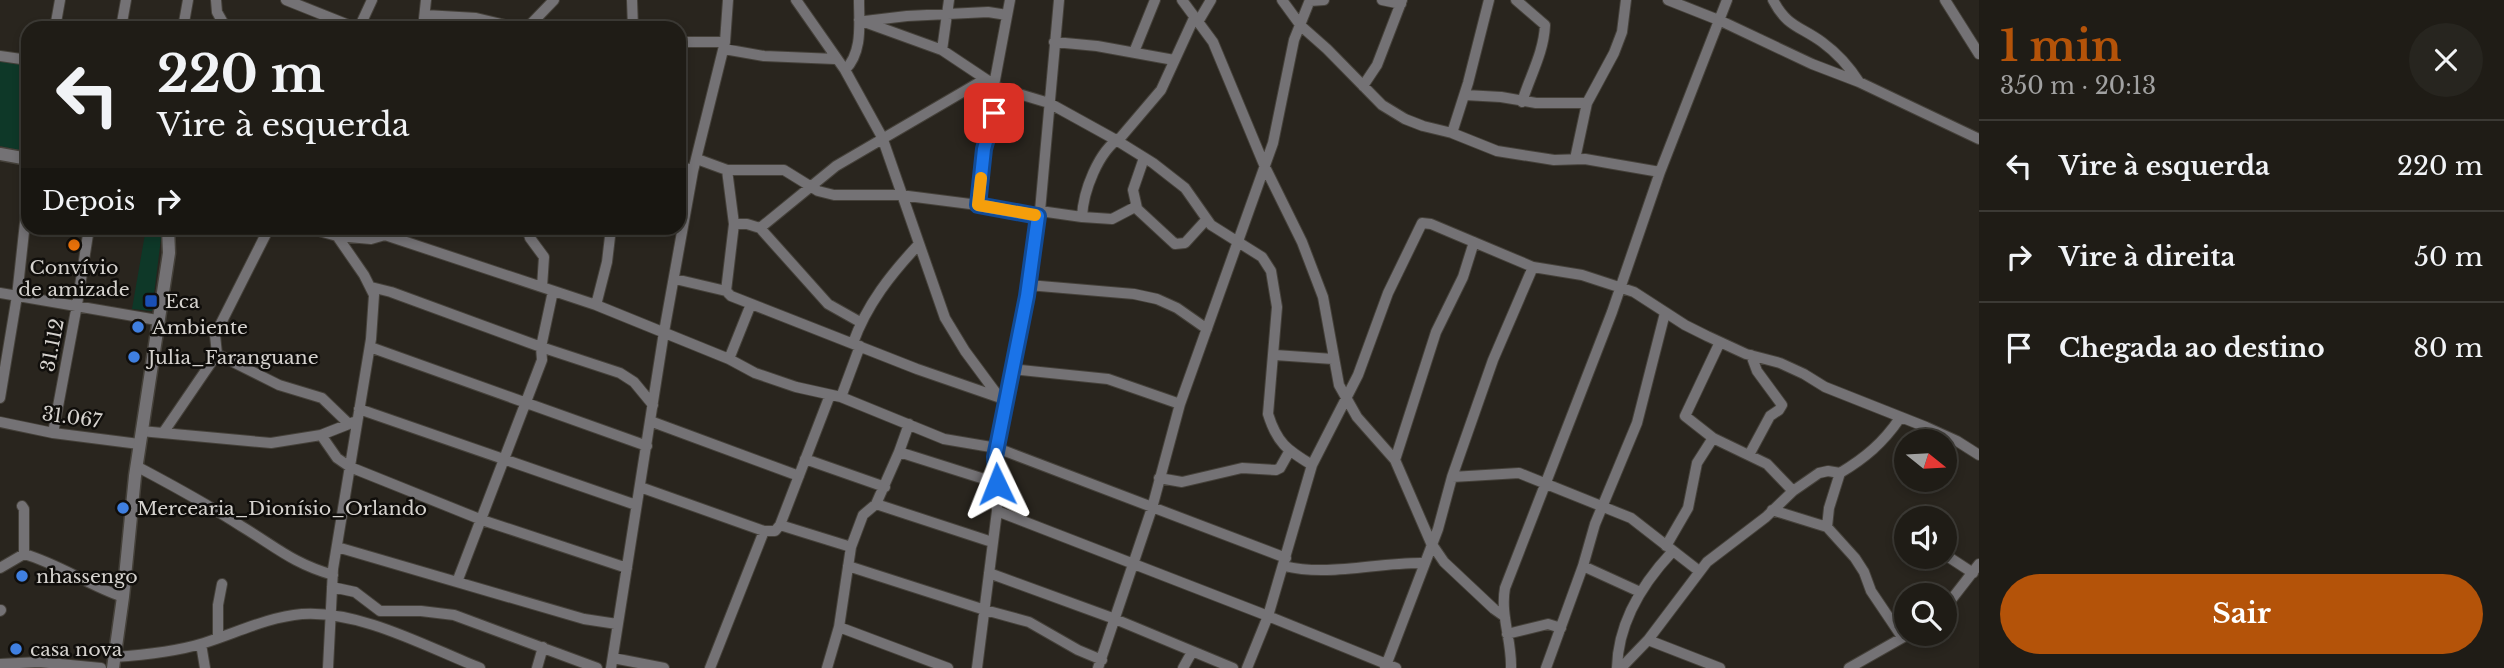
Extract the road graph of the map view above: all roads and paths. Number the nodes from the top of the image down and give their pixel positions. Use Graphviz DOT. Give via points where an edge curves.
graph roads {
  1 [pos="60,0"];
  2 [pos="126,0"];
  3 [pos="188,0"];
  4 [pos="216,0"];
  5 [pos="286,0"];
  6 [pos="372,0"];
  7 [pos="426,0"];
  8 [pos="554,0"];
  9 [pos="632,0"];
  10 [pos="728,0"];
  11 [pos="796,0"];
  12 [pos="859,0"];
  13 [pos="949,0"];
  14 [pos="1010,0"];
  15 [pos="1059,0"];
  16 [pos="1155,0"];
  17 [pos="1182,0"];
  18 [pos="1211,0"];
  19 [pos="1282,0"];
  20 [pos="1310,0"];
  21 [pos="1324,0"];
  22 [pos="1382,0"];
  23 [pos="1489,0"];
  24 [pos="1516,0"];
  25 [pos="1626,0"];
  26 [pos="1668,0"];
  27 [pos="1727,0"];
  28 [pos="1773,0"];
  29 [pos="1945,0"];
  30 [pos="1401,2"];
  31 [pos="949,14"];
  32 [pos="425,15"];
  33 [pos="1007,15"];
  34 [pos="1196,20"];
  35 [pos="56,21"];
  36 [pos="122,21"];
  37 [pos="184,21"];
  38 [pos="222,21"];
  39 [pos="339,21"];
  40 [pos="361,21"];
  41 [pos="424,21"];
  42 [pos="489,21"];
  43 [pos="534,21"];
  44 [pos="633,21"];
  45 [pos="861,21"];
  46 [pos="1720,21"];
  47 [pos="1301,26"];
  48 [pos="1054,42"];
  49 [pos="686,43"];
  50 [pos="724,46"];
  51 [pos="942,50"];
  52 [pos="1134,51"];
  53 [pos="1979,54"];
  54 [pos="0,56"];
  55 [pos="21,59"];
  56 [pos="835,59"];
  57 [pos="1174,60"];
  58 [pos="845,70"];
  59 [pos="1859,82"];
  60 [pos="993,84"];
  61 [pos="1363,86"];
  62 [pos="1465,94"];
  63 [pos="1522,102"];
  64 [pos="1049,103"];
  65 [pos="1587,103"];
  66 [pos="1452,133"];
  67 [pos="881,137"];
  68 [pos="1979,139"];
  69 [pos="1116,140"];
  70 [pos="0,154"];
  71 [pos="21,158"];
  72 [pos="1144,158"];
  73 [pos="697,159"];
  74 [pos="1576,159"];
  75 [pos="1265,167"];
  76 [pos="686,168"];
  77 [pos="727,170"];
  78 [pos="692,171"];
  79 [pos="1660,172"];
  80 [pos="810,186"];
  81 [pos="900,195"];
  82 [pos="978,205"];
  83 [pos="1138,208"];
  84 [pos="686,209"];
  85 [pos="1039,213"];
  86 [pos="1082,218"];
  87 [pos="1206,220"];
  88 [pos="734,223"];
  89 [pos="760,228"];
  90 [pos="24,235"];
  91 [pos="88,235"];
  92 [pos="168,235"];
  93 [pos="265,235"];
  94 [pos="333,235"];
  95 [pos="378,235"];
  96 [pos="397,235"];
  97 [pos="529,235"];
  98 [pos="610,235"];
  99 [pos="682,235"];
  100 [pos="337,236"];
  101 [pos="1238,241"];
  102 [pos="1474,242"];
  103 [pos="919,244"];
  104 [pos="1533,267"];
  105 [pos="675,279"];
  106 [pos="1028,285"];
  107 [pos="1621,286"];
  108 [pos="370,287"];
  109 [pos="542,287"];
  110 [pos="553,291"];
  111 [pos="726,291"];
  112 [pos="0,293"];
  113 [pos="17,296"];
  114 [pos="751,304"];
  115 [pos="78,305"];
  116 [pos="596,305"];
  117 [pos="1665,313"];
  118 [pos="157,320"];
  119 [pos="860,322"];
  120 [pos="1207,329"];
  121 [pos="664,332"];
  122 [pos="1720,342"];
  123 [pos="856,344"];
  124 [pos="370,347"];
  125 [pos="541,347"];
  126 [pos="217,354"];
  127 [pos="1275,355"];
  128 [pos="1751,355"];
  129 [pos="729,359"];
  130 [pos="1333,359"];
  131 [pos="1012,369"];
  132 [pos="830,395"];
  133 [pos="841,397"];
  134 [pos="0,398"];
  135 [pos="1346,398"];
  136 [pos="1002,399"];
  137 [pos="525,402"];
  138 [pos="1180,404"];
  139 [pos="653,405"];
  140 [pos="355,418"];
  141 [pos="1900,418"];
  142 [pos="650,421"];
  143 [pos="0,422"];
  144 [pos="909,424"];
  145 [pos="54,433"];
  146 [pos="163,433"];
  147 [pos="321,435"];
  148 [pos="140,438"];
  149 [pos="1713,438"];
  150 [pos="647,446"];
  151 [pos="997,448"];
  152 [pos="899,452"];
  153 [pos="1289,452"];
  154 [pos="1749,455"];
  155 [pos="1979,456"];
  156 [pos="504,458"];
  157 [pos="806,458"];
  158 [pos="1395,460"];
  159 [pos="1312,465"];
  160 [pos="136,466"];
  161 [pos="350,467"];
  162 [pos="1840,474"];
  163 [pos="799,476"];
  164 [pos="1452,477"];
  165 [pos="1159,478"];
  166 [pos="997,484"];
  167 [pos="1544,485"];
  168 [pos="885,486"];
  169 [pos="640,487"];
  170 [pos="1793,491"];
  171 [pos="876,504"];
  172 [pos="636,505"];
  173 [pos="22,506"];
  174 [pos="1602,507"];
  175 [pos="1152,508"];
  176 [pos="1772,510"];
  177 [pos="997,511"];
  178 [pos="482,520"];
  179 [pos="780,525"];
  180 [pos="1827,527"];
  181 [pos="764,531"];
  182 [pos="992,542"];
  183 [pos="1431,543"];
  184 [pos="337,547"];
  185 [pos="851,547"];
  186 [pos="1669,549"];
  187 [pos="24,554"];
  188 [pos="1957,560"];
  189 [pos="1285,562"];
  190 [pos="1424,563"];
  191 [pos="1132,564"];
  192 [pos="848,566"];
  193 [pos="1583,566"];
  194 [pos="0,568"];
  195 [pos="627,568"];
  196 [pos="1976,569"];
  197 [pos="1699,571"];
  198 [pos="989,573"];
  199 [pos="332,575"];
  200 [pos="457,582"];
  201 [pos="222,584"];
  202 [pos="332,587"];
  203 [pos="1640,592"];
  204 [pos="1957,593"];
  205 [pos="123,597"];
  206 [pos="985,610"];
  207 [pos="380,611"];
  208 [pos="329,616"];
  209 [pos="1268,616"];
  210 [pos="1504,616"];
  211 [pos="1115,620"];
  212 [pos="1894,621"];
  213 [pos="617,624"];
  214 [pos="374,626"];
  215 [pos="839,627"];
  216 [pos="1561,628"];
  217 [pos="1507,634"];
  218 [pos="218,638"];
  219 [pos="1648,640"];
  220 [pos="1894,643"];
  221 [pos="201,644"];
  222 [pos="543,647"];
  223 [pos="1192,652"];
  224 [pos="114,662"];
  225 [pos="612,663"];
  226 [pos="0,664"];
  227 [pos="1100,664"];
  228 [pos="1389,667"];
  229 [pos="101,668"];
  230 [pos="205,668"];
  231 [pos="328,668"];
  232 [pos="480,668"];
  233 [pos="537,668"];
  234 [pos="597,668"];
  235 [pos="664,668"];
  236 [pos="710,668"];
  237 [pos="827,668"];
  238 [pos="948,668"];
  239 [pos="977,668"];
  240 [pos="1183,668"];
  241 [pos="1233,668"];
  242 [pos="1247,668"];
  243 [pos="1511,668"];
  244 [pos="1546,668"];
  245 [pos="1619,668"];
  246 [pos="1719,668"];
  247 [pos="1849,668"];
  1 -- 35 [label="street"];
  2 -- 36 [label="street"];
  3 -- 37 [label="street"];
  4 -- 38 [label="street"];
  5 -- 39 [label="street"];
  6 -- 40 [label="street"];
  7 -- 32 [label="street"];
  8 -- 43 [label="street"];
  9 -- 44 [label="street"];
  10 -- 50 [label="street"];
  11 -- 56 [label="street"];
  12 -- 45 [label="street"];
  13 -- 31 [label="street"];
  14 -- 33 [label="street"];
  15 -- 48 [label="street"];
  16 -- 52 [label="street"];
  17 -- 34 [label="street"];
  18 -- 34 [label="street"];
  19 -- 47 [label="street"];
  20 -- 21 [label="street"];
  20 -- 47 [label="street"];
  22 -- 30 [label="street"];
  23 -- 62 [label="street"];
  24 -- 63 [label="street" via="1545,25 1544,41"];
  25 -- 65 [label="street" via="1622,32"];
  26 -- 46 [label="street"];
  27 -- 46 [label="street"];
  28 -- 59 [label="street" via="1795,27 1841,58"];
  29 -- 53 [label="street"];
  30 -- 61 [label="street" via="1377,65"];
  31 -- 33 [label="street"];
  31 -- 45 [label="street"];
  31 -- 51 [label="street"];
  32 -- 41 [label="street"];
  32 -- 42 [label="street"];
  33 -- 60 [label="street"];
  34 -- 57 [label="street"];
  34 -- 75 [label="street" via="1213,42"];
  45 -- 51 [label="street"];
  45 -- 58 [label="street" via="857,52"];
  46 -- 59 [label="street"];
  46 -- 79 [label="street"];
  47 -- 61 [label="street"];
  47 -- 75 [label="street"];
  48 -- 52 [label="street"];
  48 -- 64 [label="street"];
  49 -- 50 [label="street"];
  50 -- 56 [label="street" via="764,55"];
  50 -- 73 [label="street"];
  51 -- 60 [label="street"];
  52 -- 57 [label="street"];
  54 -- 55 [label="street"];
  56 -- 58 [label="street"];
  57 -- 69 [label="street" via="1161,90"];
  58 -- 67 [label="street"];
  59 -- 68 [label="street"];
  60 -- 64 [label="street"];
  60 -- 67 [label="street"];
  60 -- 82 [label="street"];
  61 -- 66 [label="street" via="1405,119"];
  62 -- 63 [label="street"];
  62 -- 66 [label="street"];
  63 -- 65 [label="street"];
  64 -- 69 [label="street"];
  64 -- 85 [label="street"];
  65 -- 74 [label="street"];
  66 -- 74 [label="street" via="1497,151"];
  67 -- 80 [label="street"];
  67 -- 81 [label="street"];
  69 -- 72 [label="street"];
  69 -- 86 [label="street" via="1094,168"];
  70 -- 71 [label="street"];
  72 -- 83 [label="street" via="1133,190"];
  72 -- 87 [label="street" via="1185,188"];
  73 -- 77 [label="street"];
  73 -- 78 [label="street"];
  74 -- 79 [label="street"];
  75 -- 101 [label="street"];
  75 -- 130 [label="street" via="1323,297"];
  76 -- 78 [label="street"];
  77 -- 80 [label="street" via="784,170"];
  77 -- 88 [label="street"];
  78 -- 84 [label="street"];
  79 -- 107 [label="street"];
  80 -- 81 [label="street" via="844,197"];
  80 -- 89 [label="street"];
  81 -- 82 [label="street"];
  81 -- 103 [label="street"];
  82 -- 85 [label="street"];
  83 -- 86 [label="street" via="1112,219"];
  83 -- 87 [label="street" via="1175,244 1185,243"];
  85 -- 86 [label="street"];
  85 -- 106 [label="street"];
  87 -- 101 [label="street"];
  88 -- 89 [label="street"];
  88 -- 111 [label="street"];
  89 -- 119 [label="street" via="828,304"];
  90 -- 113 [label="street"];
  91 -- 115 [label="street, 31.112"];
  92 -- 118 [label="street"];
  93 -- 126 [label="street" via="215,335"];
  94 -- 100 [label="street"];
  95 -- 100 [label="street" via="371,239"];
  96 -- 109 [label="street"];
  97 -- 109 [label="street" via="544,257"];
  98 -- 116 [label="street"];
  99 -- 105 [label="street"];
  100 -- 108 [label="street"];
  101 -- 120 [label="street"];
  101 -- 127 [label="street" via="1262,257 1271,271 1278,307"];
  102 -- 104 [label="street"];
  102 -- 135 [label="street" via="1422,223"];
  102 -- 158 [label="street" via="1436,332"];
  103 -- 119 [label="street" via="888,277"];
  103 -- 136 [label="street" via="945,318"];
  104 -- 107 [label="street"];
  104 -- 164 [label="street" via="1493,360"];
  105 -- 111 [label="street"];
  105 -- 121 [label="street"];
  106 -- 120 [label="street" via="1157,299"];
  106 -- 131 [label="street"];
  107 -- 117 [label="street"];
  107 -- 167 [label="street"];
  108 -- 124 [label="street" via="374,295"];
  108 -- 125 [label="street"];
  109 -- 110 [label="street"];
  110 -- 116 [label="street"];
  110 -- 125 [label="street"];
  111 -- 114 [label="street"];
  112 -- 113 [label="street"];
  113 -- 115 [label="street"];
  113 -- 134 [label="street"];
  114 -- 123 [label="street"];
  114 -- 129 [label="street"];
  115 -- 118 [label="street"];
  115 -- 145 [label="street, 31.112"];
  116 -- 121 [label="street"];
  117 -- 122 [label="street"];
  117 -- 174 [label="street" via="1637,423"];
  118 -- 148 [label="street"];
  119 -- 123 [label="street"];
  120 -- 138 [label="street"];
  121 -- 129 [label="street"];
  121 -- 139 [label="street"];
  122 -- 128 [label="street"];
  122 -- 149 [label="street" via="1685,416"];
  123 -- 133 [label="street"];
  123 -- 136 [label="street"];
  124 -- 137 [label="street"];
  124 -- 140 [label="street"];
  125 -- 137 [label="street" via="542,360"];
  125 -- 139 [label="street" via="620,373"];
  126 -- 140 [label="street" via="265,379 322,398"];
  126 -- 146 [label="street"];
  127 -- 130 [label="street"];
  127 -- 153 [label="street" via="1268,414"];
  128 -- 141 [label="street" via="1780,363"];
  128 -- 154 [label="street" via="1782,405 1770,416"];
  129 -- 132 [label="street" via="778,382"];
  130 -- 135 [label="street"];
  131 -- 136 [label="street"];
  131 -- 138 [label="street" via="1108,379"];
  132 -- 133 [label="street"];
  132 -- 157 [label="street"];
  133 -- 144 [label="street"];
  135 -- 158 [label="street"];
  135 -- 159 [label="street"];
  136 -- 151 [label="street"];
  137 -- 150 [label="street"];
  137 -- 156 [label="street"];
  138 -- 165 [label="street"];
  139 -- 142 [label="street"];
  140 -- 147 [label="street, 31.067"];
  140 -- 156 [label="street"];
  140 -- 161 [label="street"];
  141 -- 155 [label="street" via="1957,441"];
  141 -- 162 [label="street" via="1867,457"];
  142 -- 150 [label="street"];
  142 -- 163 [label="street"];
  143 -- 145 [label="street, 31.067"];
  144 -- 151 [label="street" via="944,439"];
  144 -- 152 [label="street"];
  145 -- 148 [label="street, 31.067"];
  146 -- 147 [label="street, 31.067" via="254,443"];
  146 -- 148 [label="street, 31.067"];
  147 -- 161 [label="street" via="337,458"];
  148 -- 160 [label="street"];
  149 -- 154 [label="street"];
  149 -- 186 [label="street" via="1697,463 1688,508"];
  150 -- 169 [label="street"];
  151 -- 166 [label="street"];
  151 -- 175 [label="street"];
  152 -- 166 [label="street"];
  152 -- 168 [label="street"];
  153 -- 159 [label="street"];
  153 -- 165 [label="street" via="1276,470 1242,468 1182,482"];
  154 -- 170 [label="street" via="1771,468"];
  156 -- 172 [label="street"];
  156 -- 178 [label="street"];
  157 -- 163 [label="street"];
  157 -- 168 [label="street"];
  158 -- 183 [label="street"];
  159 -- 189 [label="street"];
  160 -- 199 [label="street" via="244,527 288,558"];
  160 -- 205 [label="street"];
  161 -- 178 [label="street"];
  161 -- 184 [label="street"];
  162 -- 170 [label="street" via="1819,473"];
  162 -- 180 [label="street"];
  163 -- 179 [label="street"];
  164 -- 167 [label="street" via="1512,472"];
  164 -- 183 [label="street"];
  165 -- 175 [label="street"];
  166 -- 177 [label="street"];
  167 -- 174 [label="street"];
  167 -- 210 [label="street" via="1505,588"];
  168 -- 171 [label="street"];
  169 -- 172 [label="street"];
  169 -- 181 [label="street"];
  170 -- 176 [label="street"];
  171 -- 182 [label="street"];
  171 -- 185 [label="street" via="863,515"];
  172 -- 195 [label="street"];
  173 -- 187 [label="street"];
  174 -- 186 [label="street" via="1631,518"];
  174 -- 193 [label="street"];
  175 -- 189 [label="street"];
  175 -- 191 [label="street"];
  176 -- 180 [label="street"];
  176 -- 197 [label="street"];
  177 -- 182 [label="street"];
  177 -- 191 [label="street"];
  178 -- 195 [label="street"];
  178 -- 200 [label="street"];
  179 -- 181 [label="street" via="775,531"];
  179 -- 185 [label="street"];
  180 -- 212 [label="street" via="1855,558 1871,592"];
  181 -- 236 [label="street"];
  182 -- 198 [label="street"];
  183 -- 190 [label="street"];
  183 -- 210 [label="street" via="1444,562"];
  184 -- 199 [label="street"];
  184 -- 200 [label="street"];
  185 -- 192 [label="street"];
  186 -- 197 [label="street"];
  186 -- 203 [label="street"];
  187 -- 194 [label="street"];
  187 -- 205 [label="street"];
  188 -- 196 [label="street"];
  189 -- 190 [label="street" via="1321,571"];
  189 -- 209 [label="street"];
  190 -- 228 [label="street"];
  191 -- 209 [label="street"];
  191 -- 211 [label="street"];
  192 -- 206 [label="street"];
  192 -- 215 [label="street"];
  193 -- 203 [label="street"];
  193 -- 216 [label="street"];
  195 -- 213 [label="street"];
  196 -- 204 [label="street"];
  197 -- 219 [label="street"];
  198 -- 206 [label="street"];
  198 -- 211 [label="street"];
  199 -- 202 [label="street"];
  200 -- 213 [label="street" via="584,619"];
  201 -- 218 [label="street"];
  202 -- 207 [label="street" via="355,592"];
  202 -- 208 [label="street"];
  203 -- 245 [label="street" via="1626,626"];
  205 -- 224 [label="street"];
  206 -- 227 [label="street" via="1029,622"];
  206 -- 239 [label="street"];
  207 -- 214 [label="street"];
  207 -- 222 [label="street" via="443,612"];
  208 -- 214 [label="street"];
  208 -- 218 [label="street" via="282,617"];
  208 -- 231 [label="street"];
  209 -- 228 [label="street"];
  209 -- 242 [label="street"];
  210 -- 217 [label="street"];
  211 -- 223 [label="street"];
  211 -- 227 [label="street"];
  213 -- 225 [label="street"];
  214 -- 232 [label="street"];
  215 -- 237 [label="street"];
  215 -- 238 [label="street"];
  216 -- 217 [label="street" via="1548,624"];
  216 -- 244 [label="street"];
  217 -- 243 [label="street"];
  218 -- 221 [label="street"];
  219 -- 245 [label="street"];
  219 -- 246 [label="street"];
  220 -- 247 [label="street"];
  221 -- 224 [label="street"];
  221 -- 230 [label="street"];
  222 -- 233 [label="street"];
  222 -- 234 [label="street"];
  223 -- 240 [label="street"];
  223 -- 241 [label="street"];
  225 -- 235 [label="street"];
  226 -- 229 [label="street" via="38,662"];
}
